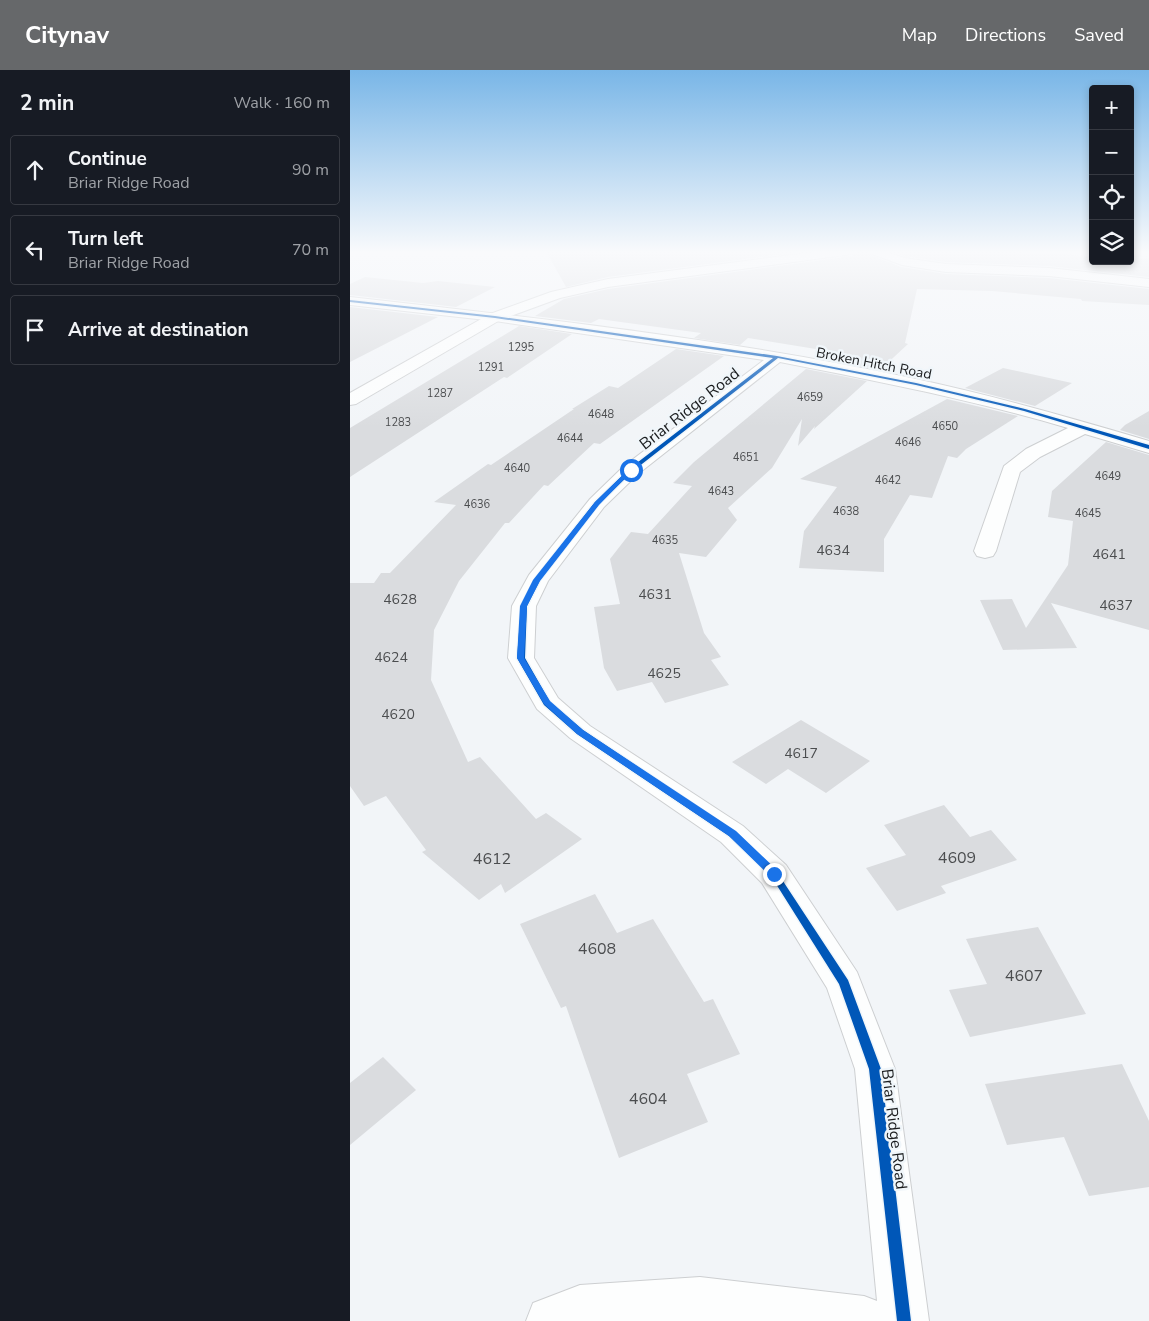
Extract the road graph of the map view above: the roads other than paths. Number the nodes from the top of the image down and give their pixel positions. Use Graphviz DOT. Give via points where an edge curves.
graph roads {
  1 [pos="425,309"];
  2 [pos="515,309"];
  3 [pos="494,317"];
  4 [pos="778,357"];
  5 [pos="350,400"];
  6 [pos="1083,428"];
  7 [pos="1149,447"];
  8 [pos="985,551"];
  9 [pos="551,1321"];
  10 [pos="864,1321"];
  11 [pos="904,1321"];
  1 -- 3 [label="street, Broken Hitch Road"];
  2 -- 3 [label="street"];
  3 -- 4 [label="street, Broken Hitch Road"];
  3 -- 5 [label="street"];
  4 -- 6 [label="street, Broken Hitch Road" via="916,384 1025,410"];
  4 -- 11 [label="street, Briar Ridge Road" via="631,470 597,503 537,580 524,606 520,658 547,703 580,732 732,834 774,874 844,983 875,1069"];
  6 -- 7 [label="street, Broken Hitch Road"];
  6 -- 8 [label="street" via="1033,453 1012,470"];
  9 -- 10 [label="street" via="580,1310 700,1302"];
}
